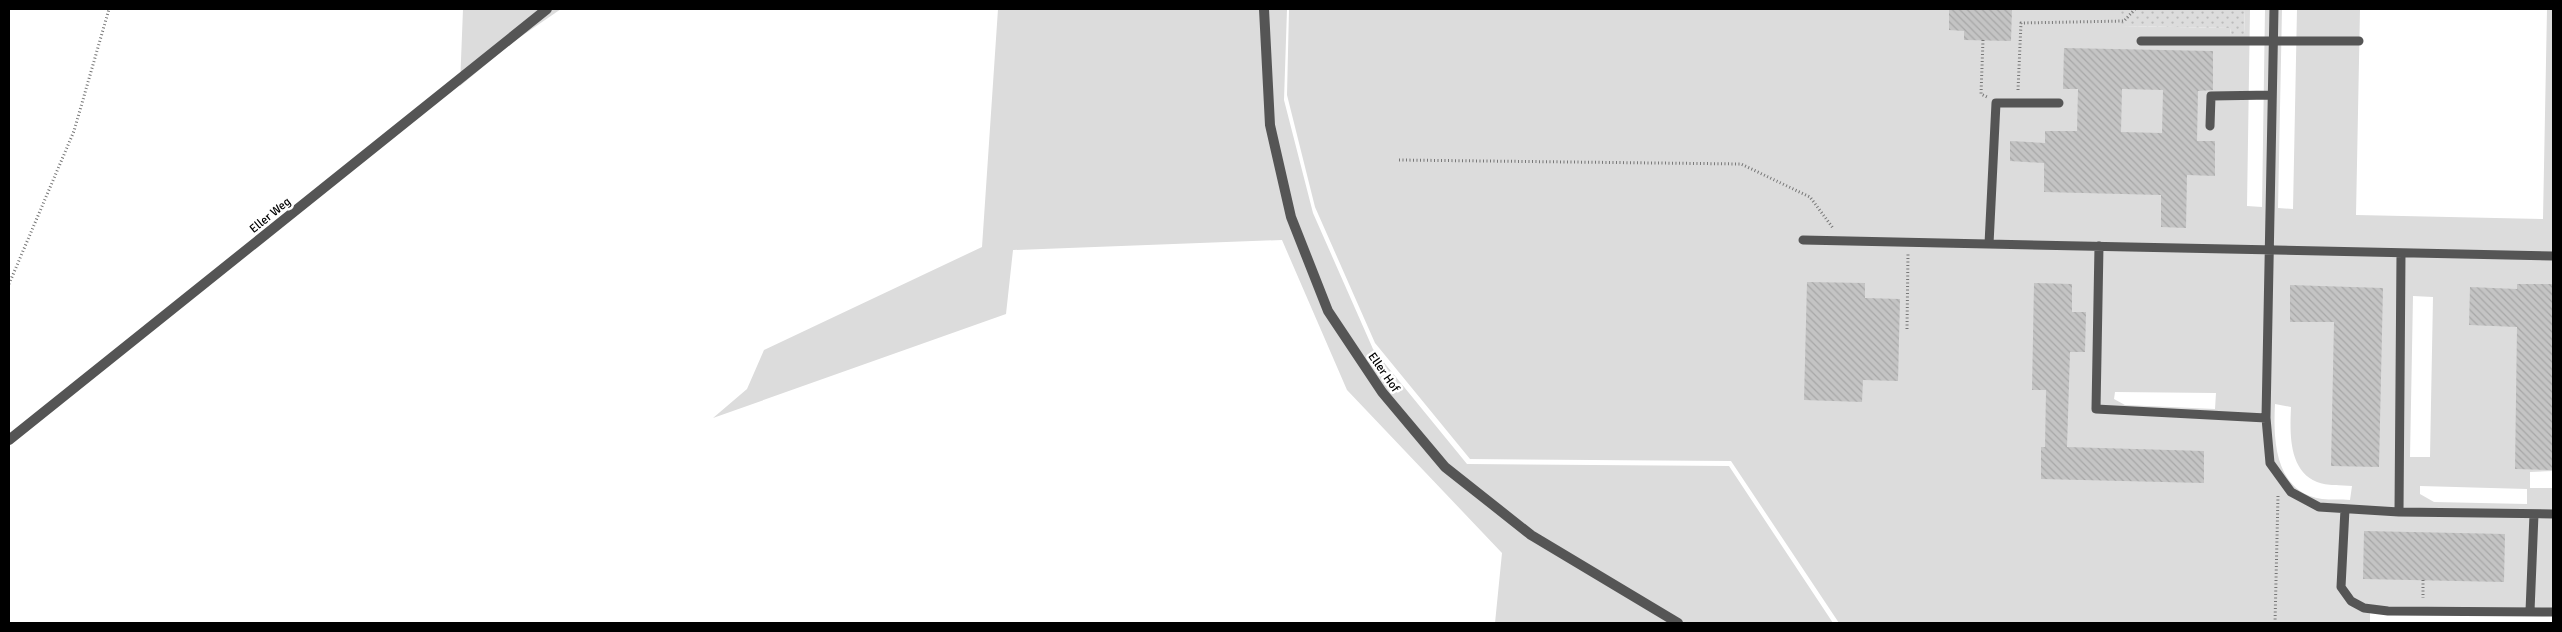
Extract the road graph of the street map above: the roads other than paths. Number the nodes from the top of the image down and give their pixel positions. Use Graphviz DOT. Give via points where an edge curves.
graph roads {
  1 [pos="547,9"];
  2 [pos="1264,9"];
  3 [pos="2274,9"];
  4 [pos="2273,39"];
  5 [pos="2141,40"];
  6 [pos="2359,41"];
  7 [pos="2272,96"];
  8 [pos="2059,103"];
  9 [pos="2210,126"];
  10 [pos="1803,240"];
  11 [pos="1989,244"];
  12 [pos="2099,246"];
  13 [pos="2270,250"];
  14 [pos="2401,253"];
  15 [pos="2553,256"];
  16 [pos="2266,418"];
  17 [pos="9,440"];
  18 [pos="2345,509"];
  19 [pos="2399,512"];
  20 [pos="2534,514"];
  21 [pos="2553,514"];
  22 [pos="2530,611"];
  23 [pos="2553,612"];
  24 [pos="1678,623"];
  1 -- 17 [label="street, Eller Weg"];
  2 -- 24 [label="street, Eller Hof" via="1270,125 1292,217 1328,310 1382,392 1452,473 1531,534"];
  3 -- 4 [label="lane"];
  4 -- 5 [label="lane"];
  4 -- 6 [label="lane"];
  4 -- 7 [label="lane"];
  7 -- 9 [label="lane" via="2211,96"];
  7 -- 13 [label="lane"];
  8 -- 11 [label="lane" via="1996,103"];
  10 -- 11 [label="lane"];
  11 -- 12 [label="lane"];
  12 -- 13 [label="lane"];
  12 -- 16 [label="lane" via="2096,409"];
  13 -- 14 [label="lane"];
  13 -- 16 [label="lane"];
  14 -- 15 [label="lane"];
  14 -- 19 [label="lane"];
  16 -- 18 [label="lane" via="2270,463 2292,492 2319,507"];
  18 -- 19 [label="lane"];
  18 -- 22 [label="lane" via="2341,587 2350,601 2364,608"];
  19 -- 20 [label="lane"];
  20 -- 21 [label="lane"];
  20 -- 22 [label="lane"];
  22 -- 23 [label="lane"];
}
